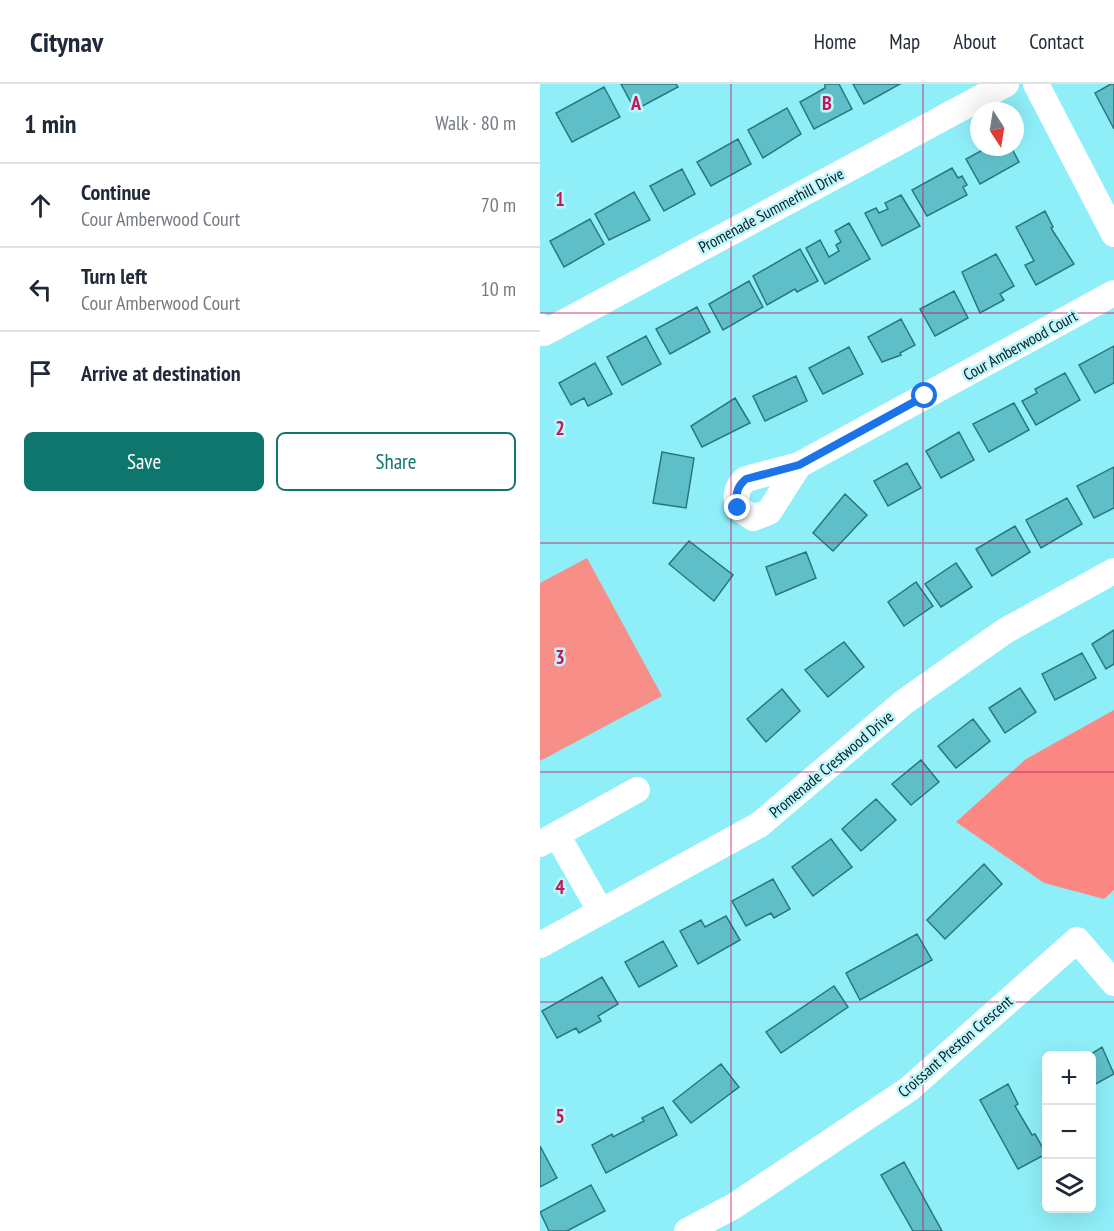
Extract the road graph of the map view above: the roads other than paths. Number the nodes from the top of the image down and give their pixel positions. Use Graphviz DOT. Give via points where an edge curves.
graph roads {
  1 [pos="1006,84"];
  2 [pos="1035,84"];
  3 [pos="1114,234"];
  4 [pos="1114,293"];
  5 [pos="540,326"];
  6 [pos="799,465"];
  7 [pos="1114,571"];
  8 [pos="637,790"];
  9 [pos="549,840"];
  10 [pos="601,912"];
  11 [pos="540,945"];
  12 [pos="1114,983"];
  13 [pos="687,1231"];
  1 -- 5 [label="street, Promenade Summerhill Drive" via="544,333"];
  2 -- 3 [label="street"];
  4 -- 6 [label="street, Cour Amberwood Court"];
  7 -- 10 [label="street, Promenade Crestwood Drive" via="1005,631 904,702 759,825"];
  8 -- 9 [label="street"];
  9 -- 10 [label="street"];
  10 -- 11 [label="street, Promenade Crestwood Drive"];
  12 -- 13 [label="street, Croissant Preston Crescent" via="1077,940 909,1089 734,1206"];
}
